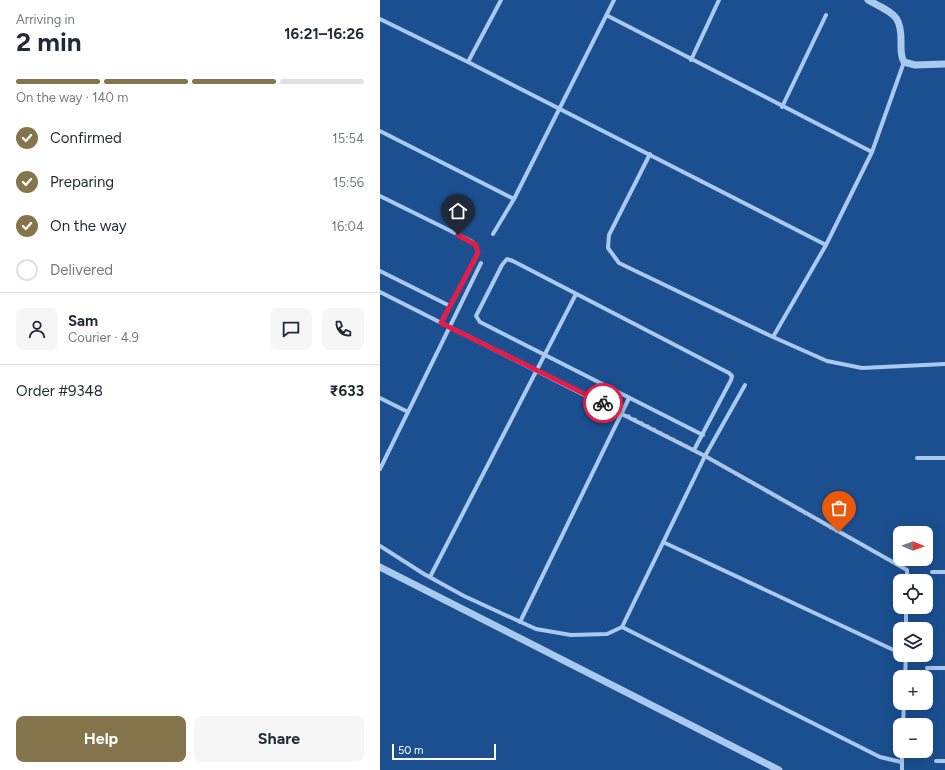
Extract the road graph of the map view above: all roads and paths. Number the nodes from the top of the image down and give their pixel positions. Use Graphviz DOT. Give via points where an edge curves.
graph roads {
  1 [pos="501,0"];
  2 [pos="614,0"];
  3 [pos="719,0"];
  4 [pos="868,0"];
  5 [pos="826,15"];
  6 [pos="608,16"];
  7 [pos="380,19"];
  8 [pos="691,60"];
  9 [pos="468,62"];
  10 [pos="904,62"];
  11 [pos="945,64"];
  12 [pos="782,107"];
  13 [pos="560,109"];
  14 [pos="380,131"];
  15 [pos="872,152"];
  16 [pos="650,154"];
  17 [pos="380,196"];
  18 [pos="514,199"];
  19 [pos="493,234"];
  20 [pos="826,245"];
  21 [pos="481,264"];
  22 [pos="380,273"];
  23 [pos="380,292"];
  24 [pos="576,294"];
  25 [pos="450,306"];
  26 [pos="441,323"];
  27 [pos="449,327"];
  28 [pos="773,337"];
  29 [pos="545,354"];
  30 [pos="945,364"];
  31 [pos="536,371"];
  32 [pos="745,385"];
  33 [pos="380,398"];
  34 [pos="629,398"];
  35 [pos="408,412"];
  36 [pos="622,413"];
  37 [pos="703,435"];
  38 [pos="694,450"];
  39 [pos="705,456"];
  40 [pos="917,458"];
  41 [pos="945,458"];
  42 [pos="380,468"];
  43 [pos="663,542"];
  44 [pos="380,546"];
  45 [pos="380,567"];
  46 [pos="932,572"];
  47 [pos="945,572"];
  48 [pos="907,574"];
  49 [pos="430,577"];
  50 [pos="520,622"];
  51 [pos="622,626"];
  52 [pos="893,650"];
  53 [pos="927,668"];
  54 [pos="945,668"];
  55 [pos="901,758"];
  56 [pos="936,761"];
  57 [pos="945,761"];
  58 [pos="901,762"];
  59 [pos="779,770"];
  60 [pos="902,770"];
  1 -- 9 [label="street"];
  2 -- 6 [label="street"];
  3 -- 8 [label="street"];
  4 -- 10 [label="street" via="898,18 901,30 901,55"];
  5 -- 12 [label="street"];
  6 -- 8 [label="street"];
  6 -- 13 [label="street"];
  7 -- 9 [label="street"];
  8 -- 12 [label="street"];
  9 -- 13 [label="street"];
  10 -- 11 [label="street" via="915,65"];
  10 -- 15 [label="street"];
  12 -- 15 [label="street"];
  13 -- 16 [label="street"];
  13 -- 18 [label="street"];
  14 -- 18 [label="street"];
  15 -- 20 [label="street"];
  16 -- 20 [label="street"];
  16 -- 28 [label="street" via="609,235 608,248 619,263"];
  17 -- 25 [label="street" via="476,245 478,253"];
  18 -- 19 [label="street"];
  20 -- 28 [label="street"];
  21 -- 27 [label="street"];
  22 -- 25 [label="street"];
  23 -- 26 [label="street"];
  24 -- 29 [label="street"];
  24 -- 29 [label="street" via="513,261 507,259 502,264 476,316 480,322"];
  24 -- 37 [label="street" via="729,372 731,380"];
  25 -- 26 [label="street"];
  26 -- 27 [label="street"];
  27 -- 31 [label="street"];
  27 -- 35 [label="street"];
  28 -- 30 [label="street" via="827,361 862,368"];
  29 -- 31 [label="street"];
  29 -- 34 [label="street"];
  31 -- 36 [label="street"];
  31 -- 49 [label="street"];
  32 -- 39 [label="street"];
  33 -- 35 [label="street"];
  34 -- 36 [label="street"];
  34 -- 37 [label="street"];
  35 -- 42 [label="street"];
  36 -- 38 [label="street"];
  36 -- 50 [label="street"];
  37 -- 38 [label="street"];
  38 -- 39 [label="street"];
  39 -- 43 [label="street"];
  39 -- 48 [label="street" via="907,570"];
  40 -- 41 [label="street"];
  43 -- 51 [label="street"];
  43 -- 52 [label="street"];
  44 -- 49 [label="street"];
  45 -- 59 [label="street"];
  46 -- 47 [label="street"];
  49 -- 50 [label="street"];
  50 -- 51 [label="street" via="536,629 571,635 607,634"];
  51 -- 58 [label="street" via="880,757"];
  53 -- 54 [label="street"];
  55 -- 58 [label="street"];
  56 -- 57 [label="street"];
  58 -- 60 [label="street"];
}
